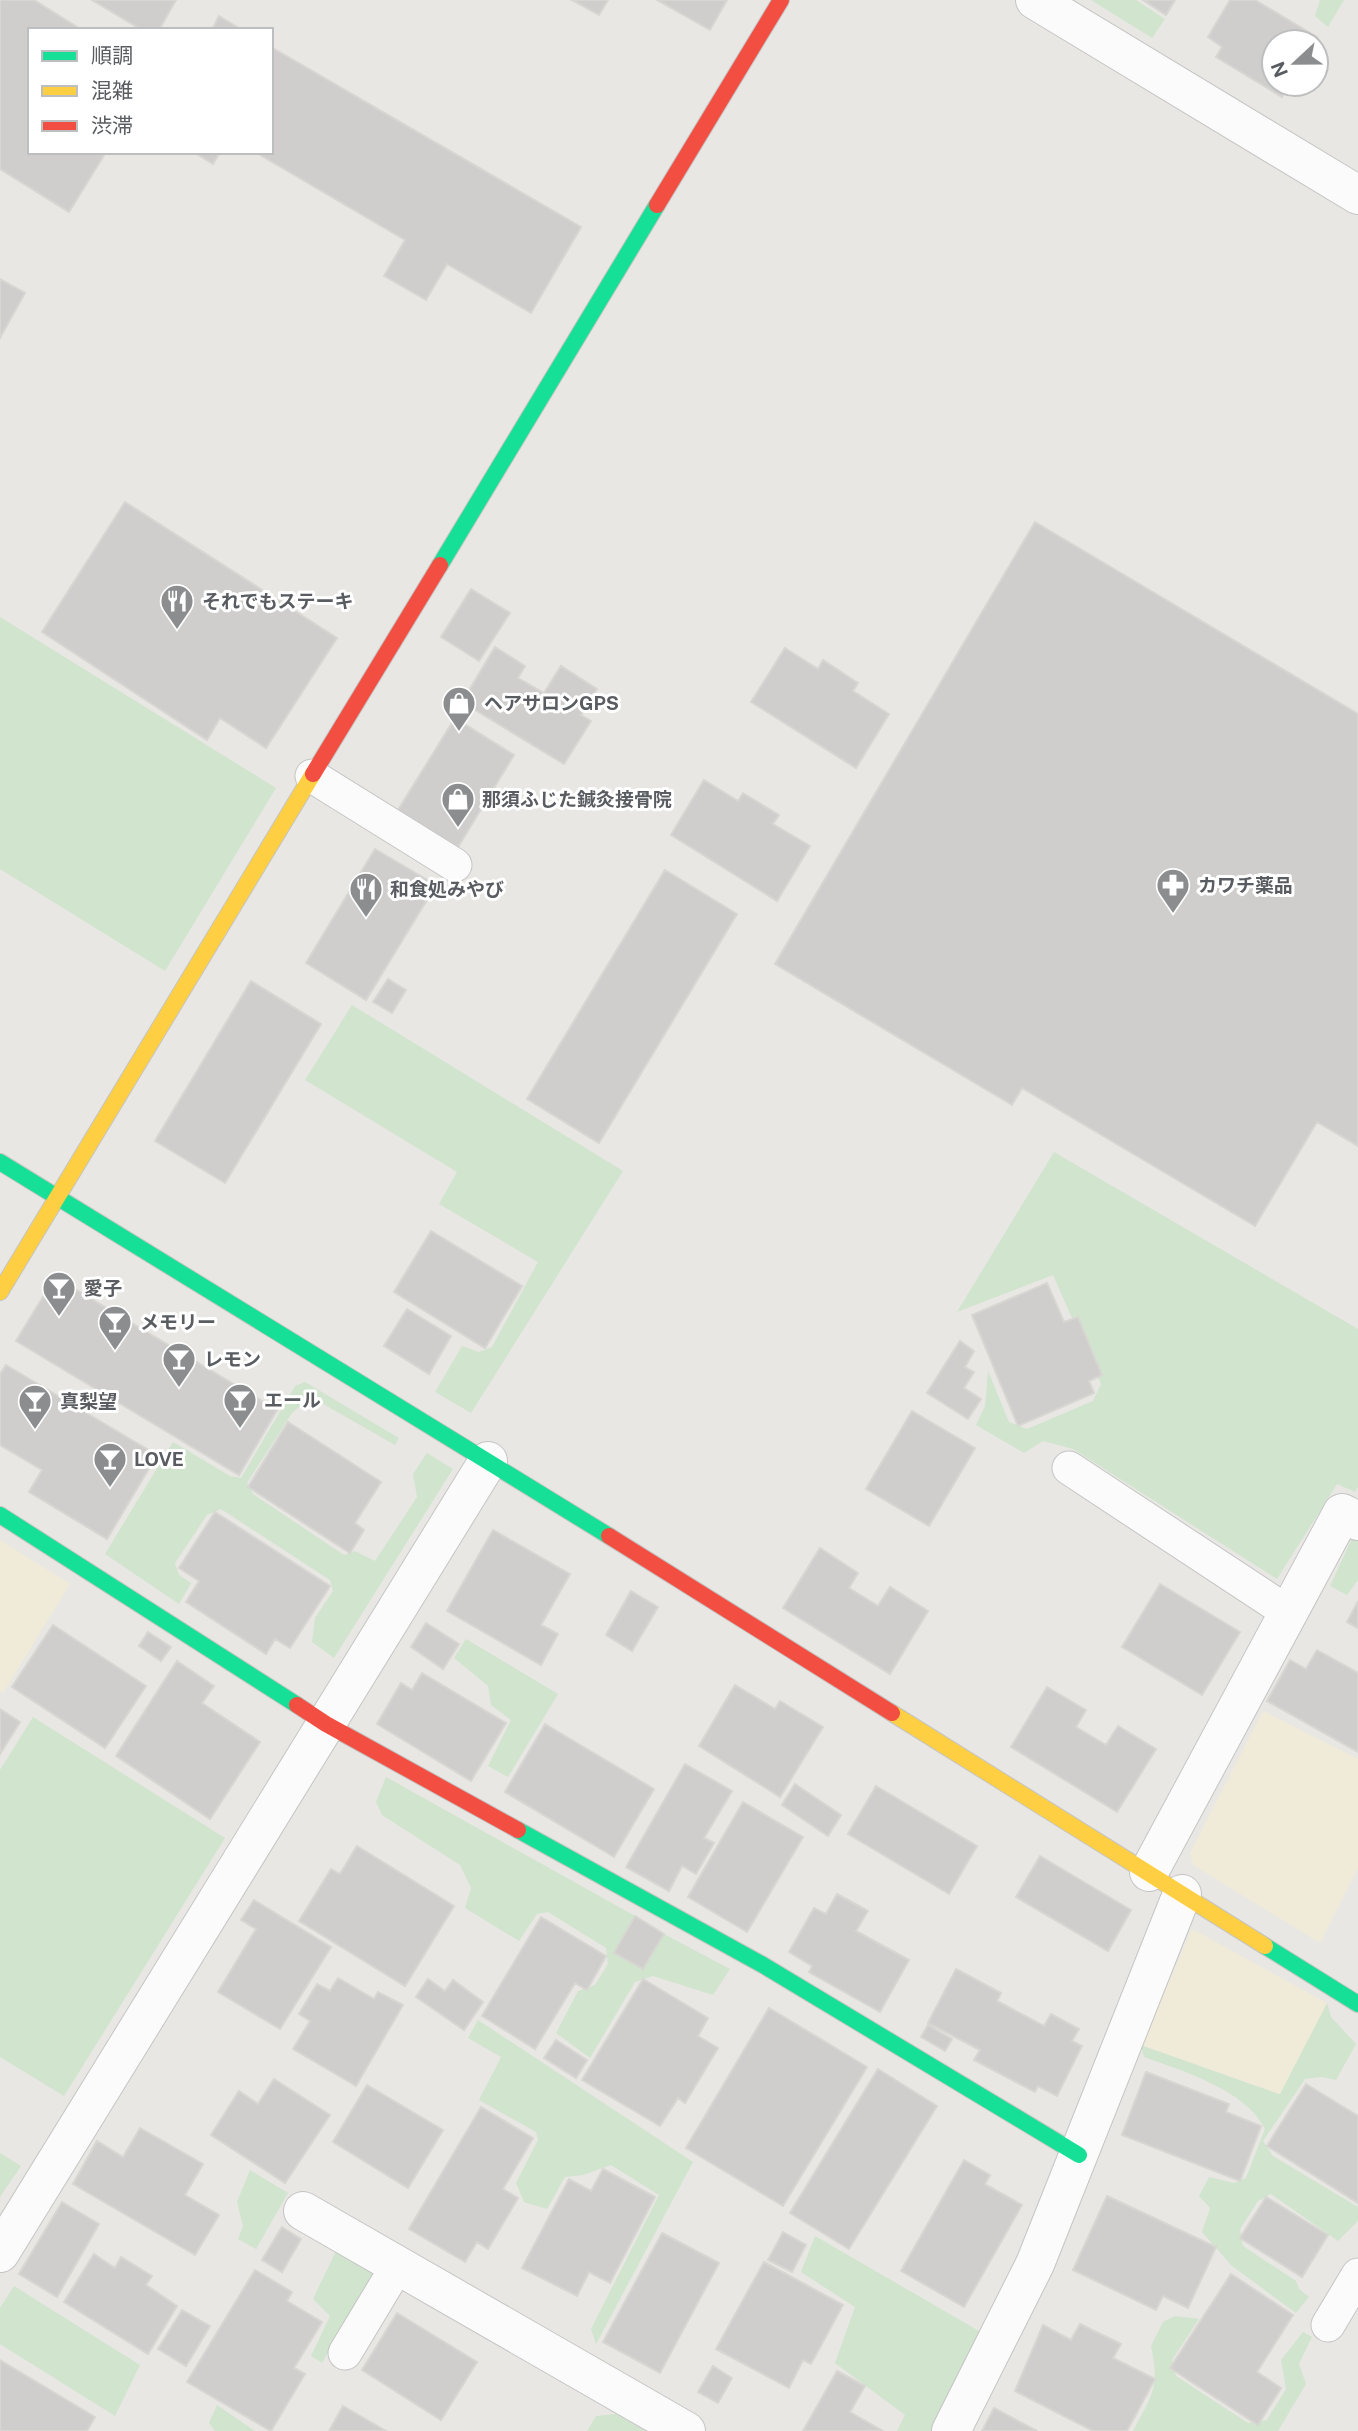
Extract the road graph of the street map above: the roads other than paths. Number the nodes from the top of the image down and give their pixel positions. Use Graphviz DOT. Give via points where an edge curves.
graph roads {
  1 [pos="781,0"];
  2 [pos="1035,0"];
  3 [pos="1358,195"];
  4 [pos="312,776"];
  5 [pos="455,865"];
  6 [pos="0,1162"];
  7 [pos="56,1197"];
  8 [pos="0,1292"];
  9 [pos="488,1461"];
  10 [pos="1069,1468"];
  11 [pos="0,1515"];
  12 [pos="1358,1521"];
  13 [pos="1289,1613"];
  14 [pos="326,1724"];
  15 [pos="1149,1872"];
  16 [pos="1182,1894"];
  17 [pos="1358,2004"];
  18 [pos="1079,2155"];
  19 [pos="303,2211"];
  20 [pos="0,2253"];
  21 [pos="398,2265"];
  22 [pos="1358,2275"];
  23 [pos="1328,2325"];
  24 [pos="345,2353"];
  25 [pos="687,2431"];
  26 [pos="951,2431"];
  1 -- 4 [label="street"];
  2 -- 3 [label="street"];
  4 -- 5 [label="lane"];
  4 -- 7 [label="street"];
  6 -- 7 [label="street"];
  7 -- 8 [label="street"];
  7 -- 9 [label="street"];
  9 -- 14 [label="street"];
  9 -- 15 [label="street"];
  10 -- 13 [label="lane"];
  11 -- 14 [label="street"];
  12 -- 13 [label="street" via="1342,1513"];
  13 -- 15 [label="street"];
  14 -- 18 [label="street" via="763,1965"];
  14 -- 20 [label="street"];
  15 -- 16 [label="street"];
  16 -- 17 [label="street"];
  16 -- 18 [label="street"];
  18 -- 26 [label="street" via="1035,2264"];
  19 -- 21 [label="street"];
  21 -- 24 [label="lane"];
  21 -- 25 [label="street"];
  22 -- 23 [label="lane"];
}
